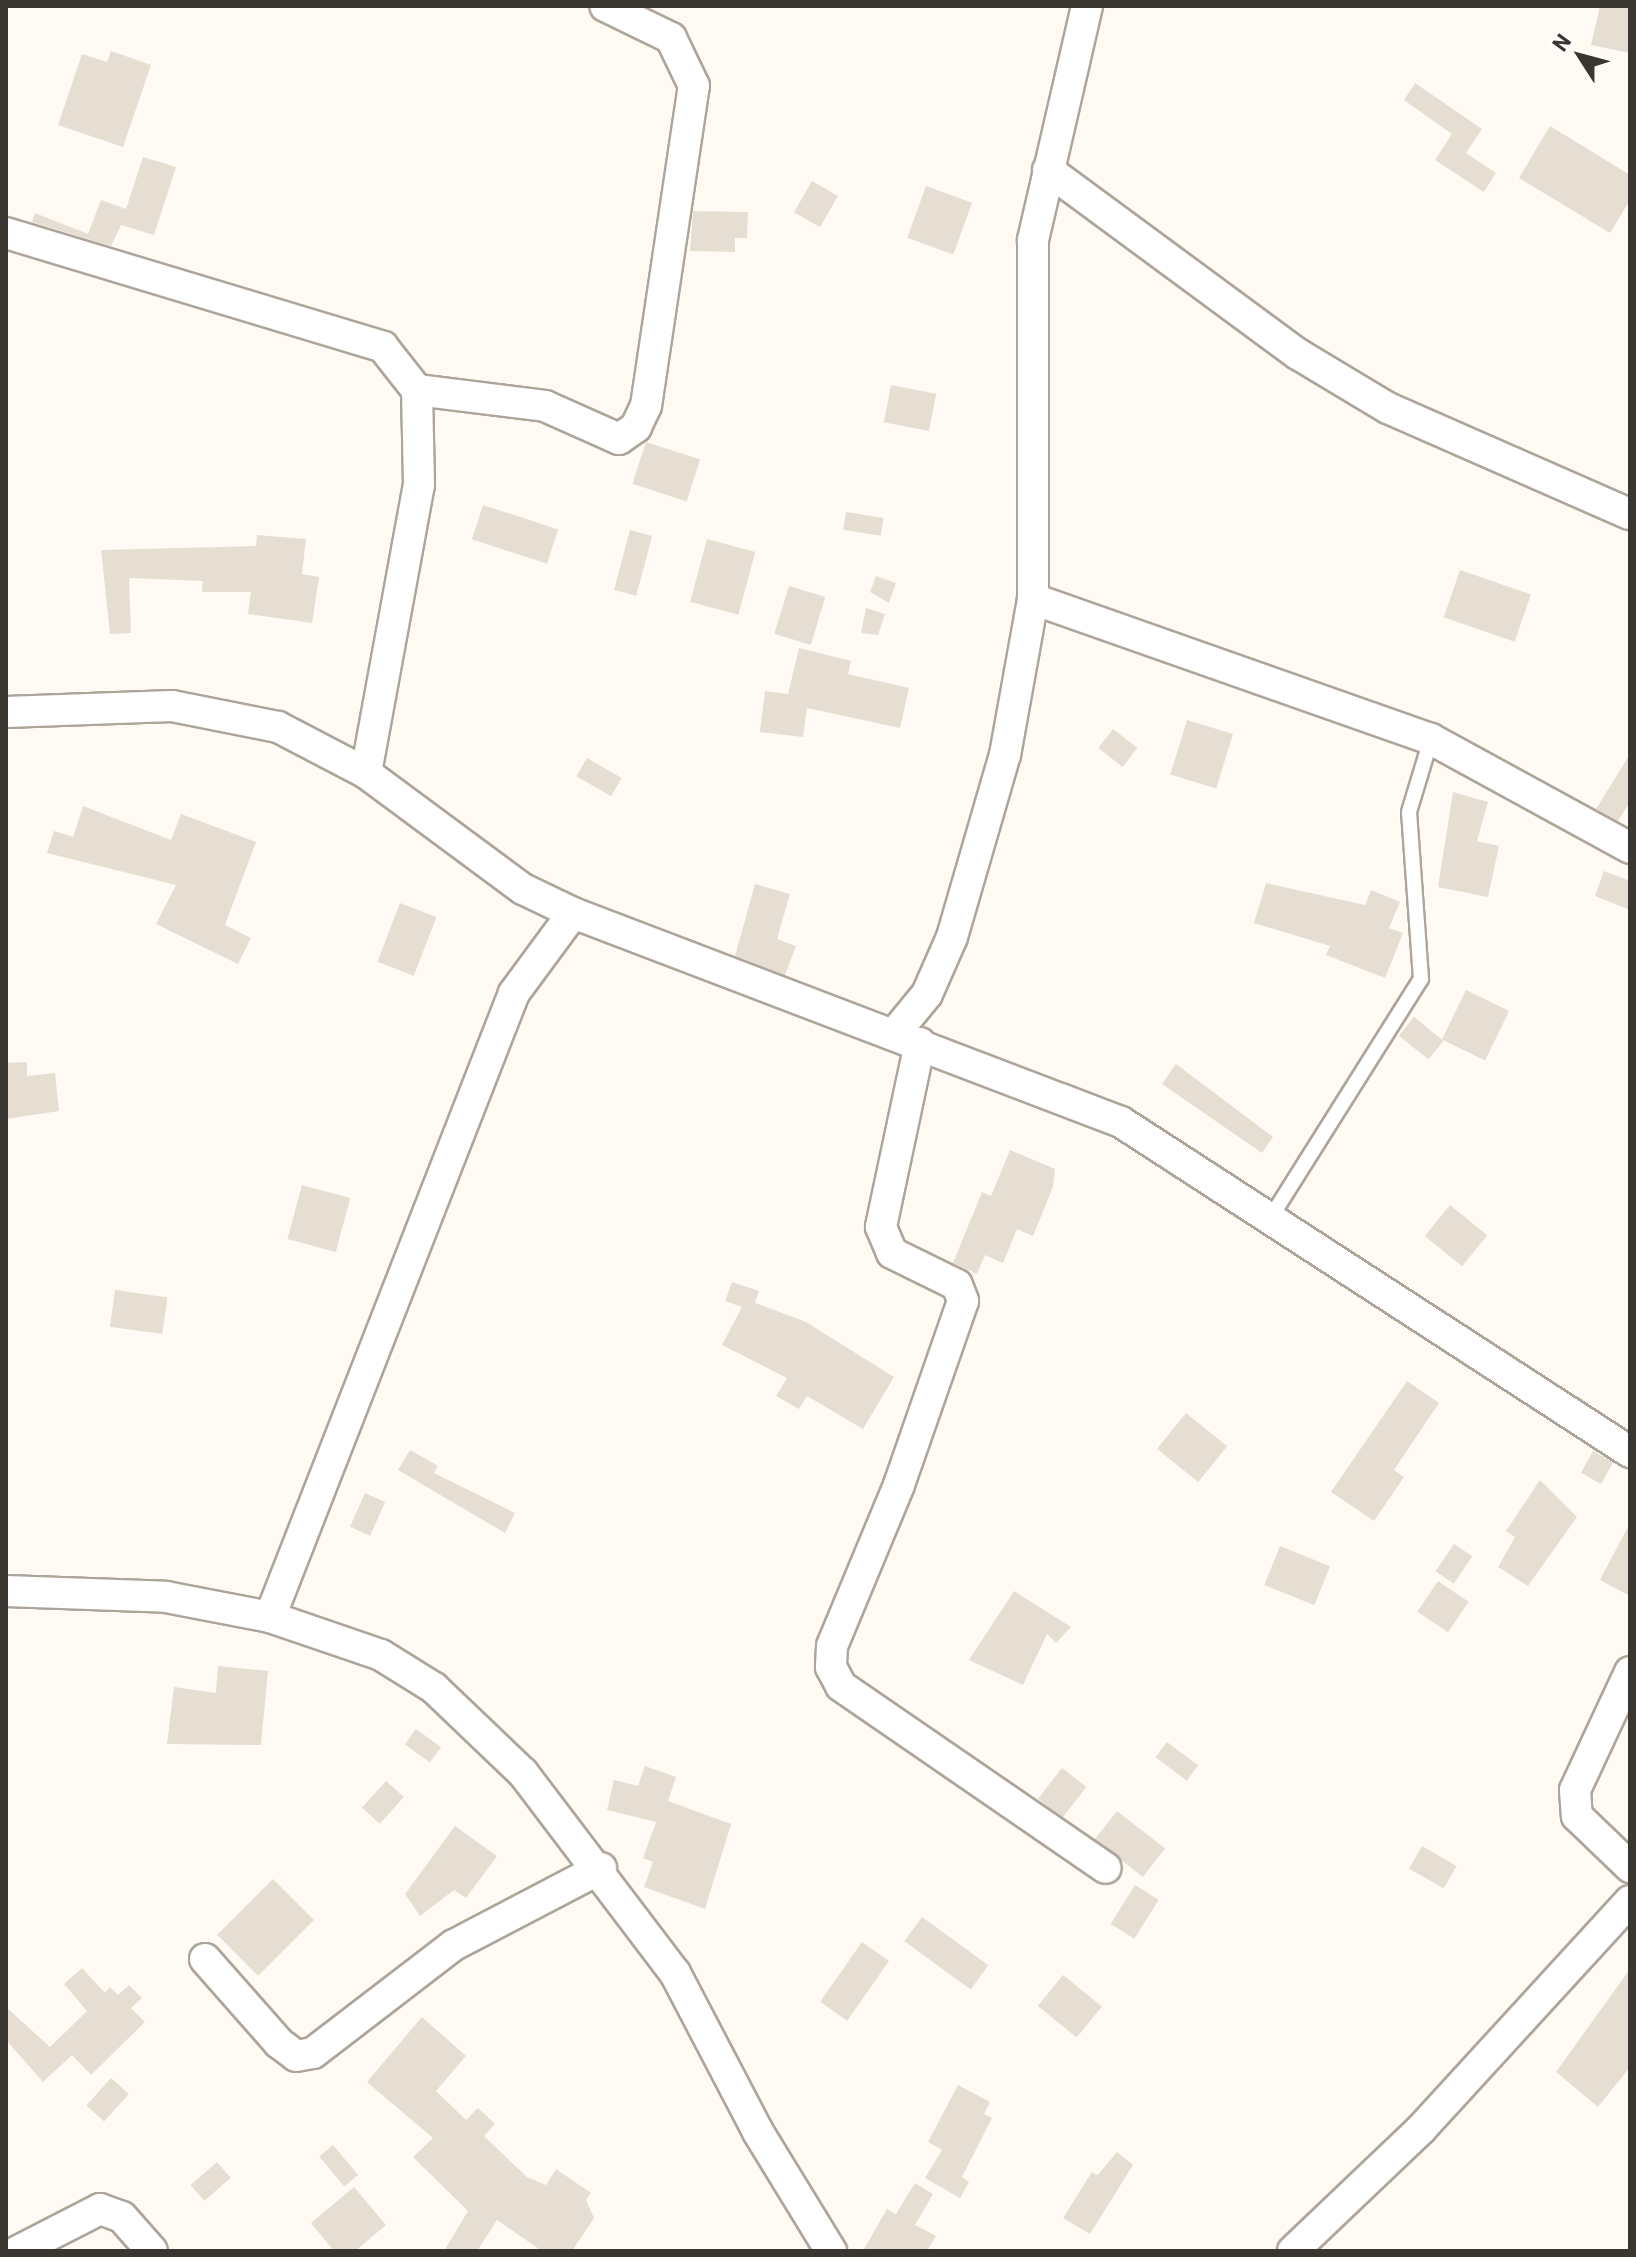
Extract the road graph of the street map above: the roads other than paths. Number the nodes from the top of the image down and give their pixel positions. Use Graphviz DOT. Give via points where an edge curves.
graph roads {
  1 [pos="605,6"];
  2 [pos="1087,6"];
  3 [pos="1048,170"];
  4 [pos="6,233"];
  5 [pos="417,390"];
  6 [pos="1630,514"];
  7 [pos="1033,599"];
  8 [pos="6,712"];
  9 [pos="1431,739"];
  10 [pos="366,773"];
  11 [pos="1630,848"];
  12 [pos="573,913"];
  13 [pos="908,1038"];
  14 [pos="1271,1217"];
  15 [pos="1630,1452"];
  16 [pos="6,1591"];
  17 [pos="270,1617"];
  18 [pos="1630,1672"];
  19 [pos="1630,1867"];
  20 [pos="601,1868"];
  21 [pos="1106,1868"];
  22 [pos="1630,1901"];
  23 [pos="205,1959"];
  24 [pos="18,2251"];
  25 [pos="152,2251"];
  26 [pos="831,2251"];
  27 [pos="1293,2251"];
  1 -- 5 [label="street" via="671,38 694,86 646,406 636,427 619,439 545,406"];
  2 -- 3 [label="street"];
  3 -- 6 [label="street" via="1298,354 1388,408"];
  3 -- 7 [label="street" via="1033,240"];
  4 -- 5 [label="street" via="383,347"];
  5 -- 10 [label="street" via="419,485"];
  7 -- 9 [label="street"];
  7 -- 13 [label="street" via="982,852"];
  8 -- 10 [label="street" via="172,706 233,714 278,727"];
  9 -- 11 [label="street"];
  9 -- 14 [label="lane" via="1409,812 1421,979"];
  10 -- 12 [label="street" via="523,889"];
  12 -- 13 [label="street"];
  12 -- 17 [label="street" via="514,993"];
  13 -- 14 [label="street" via="1121,1122"];
  13 -- 21 [label="street" via="881,1227 892,1253 957,1285 963,1301 905,1471 832,1646 831,1667 841,1686"];
  14 -- 15 [label="street"];
  16 -- 17 [label="street" via="166,1597"];
  17 -- 20 [label="street" via="381,1655 434,1688 523,1773"];
  18 -- 19 [label="street" via="1575,1790 1577,1816"];
  20 -- 23 [label="street" via="454,1945 313,2053 296,2056 279,2043"];
  20 -- 26 [label="street" via="675,1973 771,2156"];
  22 -- 27 [label="street" via="1421,2129"];
  24 -- 25 [label="street" via="100,2209 122,2217"];
}
